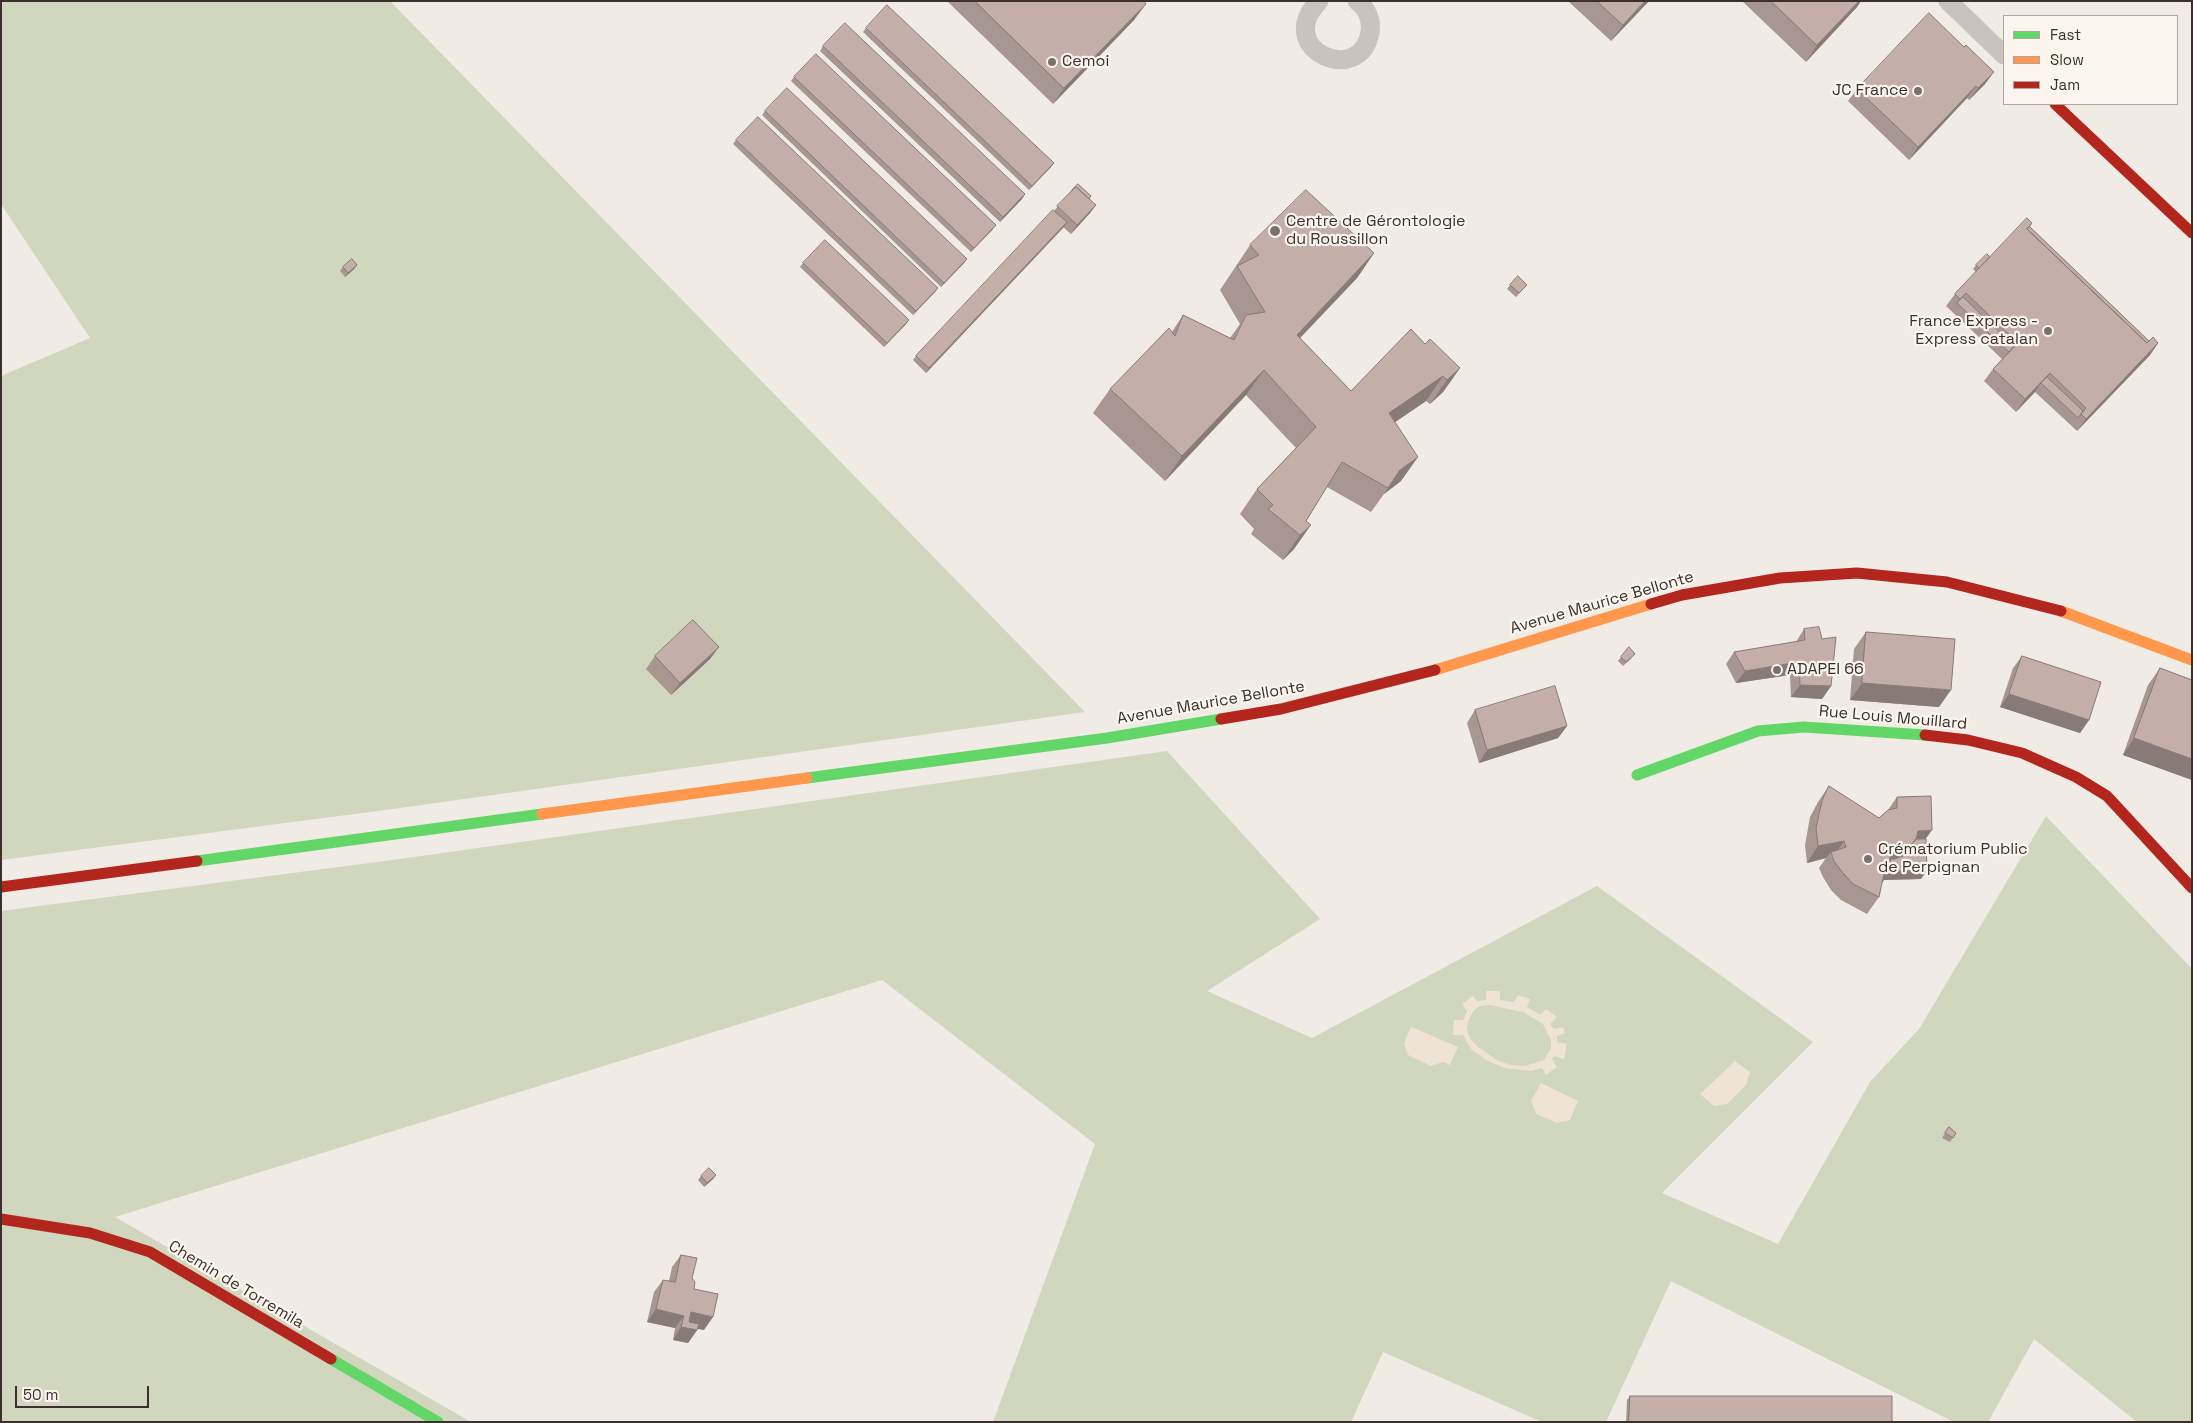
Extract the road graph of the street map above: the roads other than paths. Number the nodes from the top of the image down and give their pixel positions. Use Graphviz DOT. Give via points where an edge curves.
graph roads {
  1 [pos="1318,1"];
  2 [pos="1357,1"];
  3 [pos="1376,1"];
  4 [pos="1948,1"];
  5 [pos="1370,19"];
  6 [pos="2003,54"];
  7 [pos="2056,105"];
  8 [pos="2192,233"];
  9 [pos="2192,660"];
  10 [pos="1637,774"];
  11 [pos="1,887"];
  12 [pos="2192,888"];
  13 [pos="1,1219"];
  14 [pos="438,1422"];
  1 -- 5 [label="street" via="1308,15 1306,31 1313,48 1329,59 1349,58 1357,54 1369,38"];
  2 -- 5 [label="street"];
  3 -- 5 [label="street"];
  4 -- 6 [label="street"];
  7 -- 8 [label="main road"];
  9 -- 11 [label="main road, Avenue Maurice Bellonte" via="2055,609 1947,582 1857,573 1789,577 1682,595 1410,678 1281,709 1107,738"];
  10 -- 12 [label="main road, Rue Louis Mouillard" via="1758,731 1804,727 1968,740 2022,753 2076,777 2107,796"];
  13 -- 14 [label="main road, Chemin de Torremila" via="90,1233 150,1252"];
}
